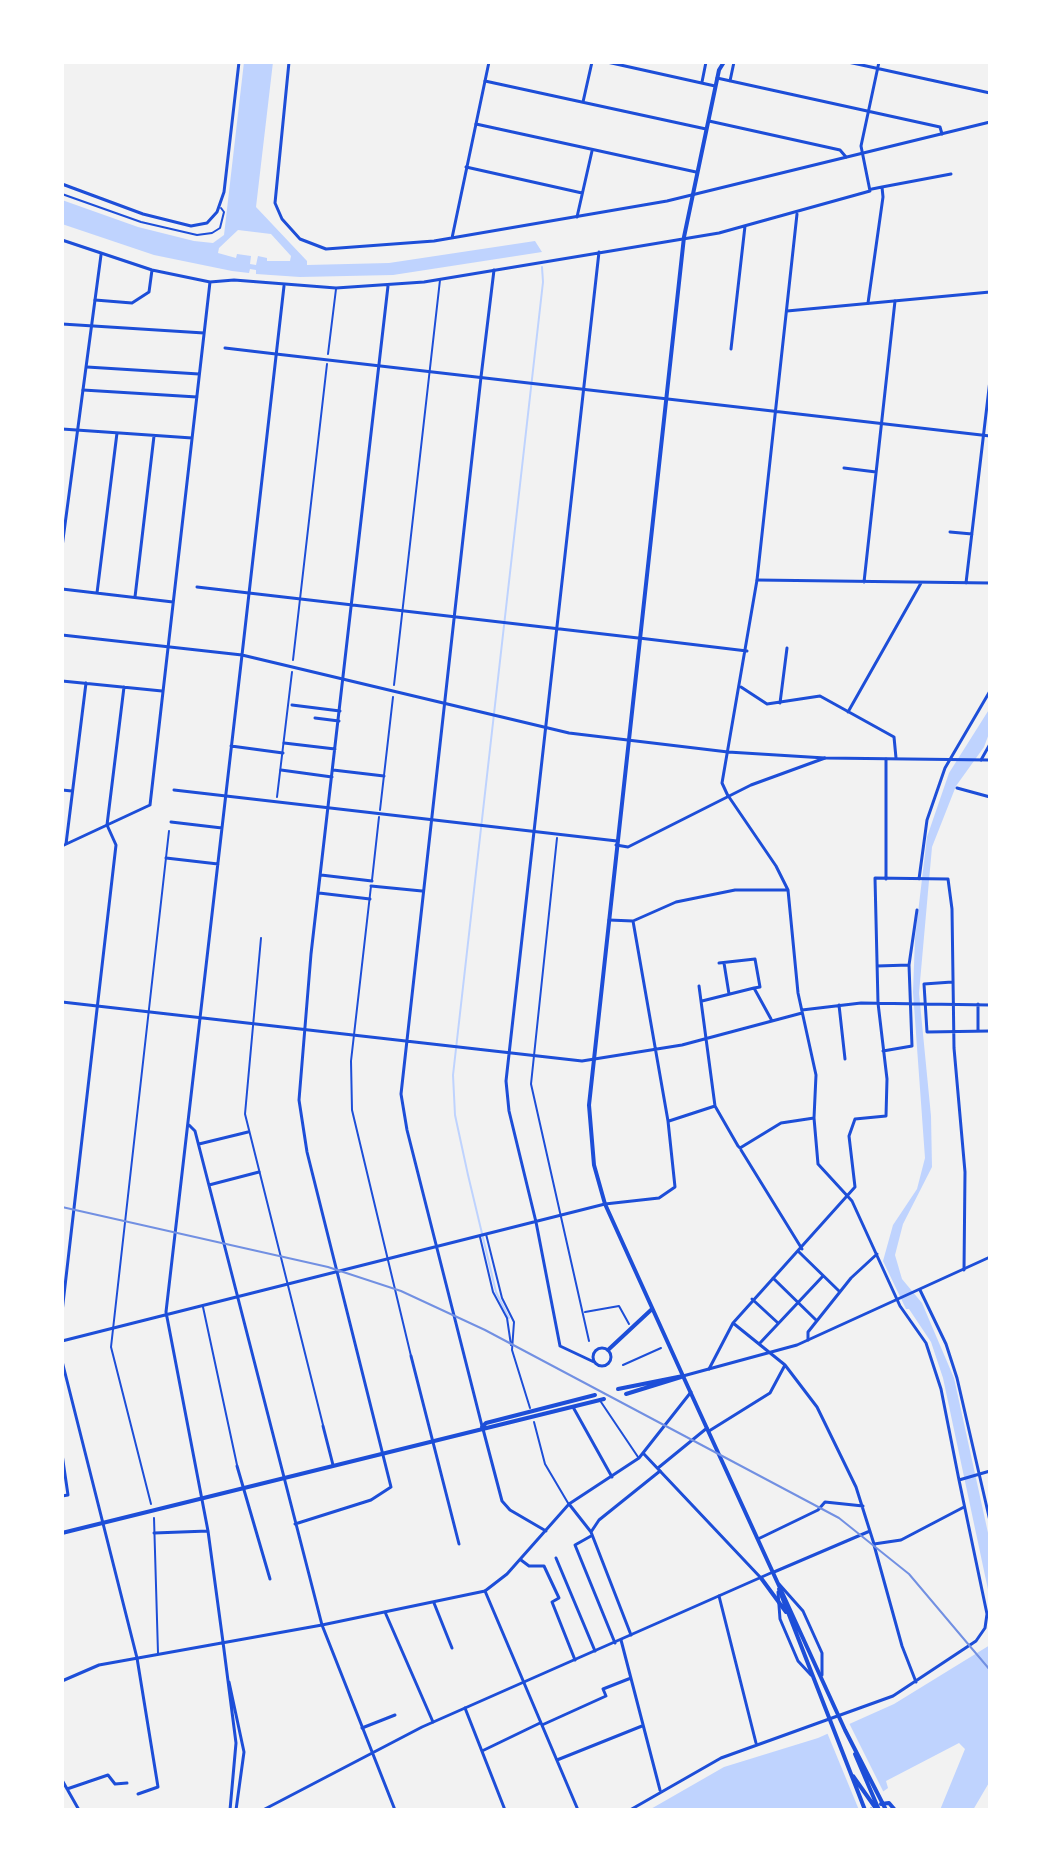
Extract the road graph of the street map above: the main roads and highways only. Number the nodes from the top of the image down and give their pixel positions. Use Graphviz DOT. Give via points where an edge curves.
graph roads {
  1 [pos="717,62"];
  2 [pos="724,62"];
  3 [pos="719,70"];
  4 [pos="652,1309"];
  5 [pos="608,1350"];
  6 [pos="683,1376"];
  7 [pos="618,1389"];
  8 [pos="626,1394"];
  9 [pos="595,1395"];
  10 [pos="602,1400"];
  11 [pos="482,1427"];
  12 [pos="62,1533"];
  13 [pos="761,1578"];
  14 [pos="792,1616"];
  15 [pos="845,1730"];
  16 [pos="847,1768"];
  17 [pos="872,1810"];
  18 [pos="886,1810"];
  19 [pos="895,1810"];
  1 -- 3 [label="main road"];
  2 -- 3 [label="main road"];
  3 -- 4 [label="main road" via="684,237 592,1059 589,1133 605,1204"];
  4 -- 5 [label="main road"];
  4 -- 6 [label="main road"];
  6 -- 7 [label="main road"];
  6 -- 8 [label="main road"];
  6 -- 14 [label="main road"];
  9 -- 11 [label="main road"];
  10 -- 11 [label="main road"];
  11 -- 12 [label="main road"];
  13 -- 14 [label="main road"];
  14 -- 15 [label="main road"];
  14 -- 16 [label="main road"];
  15 -- 17 [label="main road"];
  15 -- 18 [label="main road"];
  16 -- 17 [label="main road"];
  16 -- 17 [label="main road"];
  17 -- 19 [label="main road" via="889,1803"];
}
